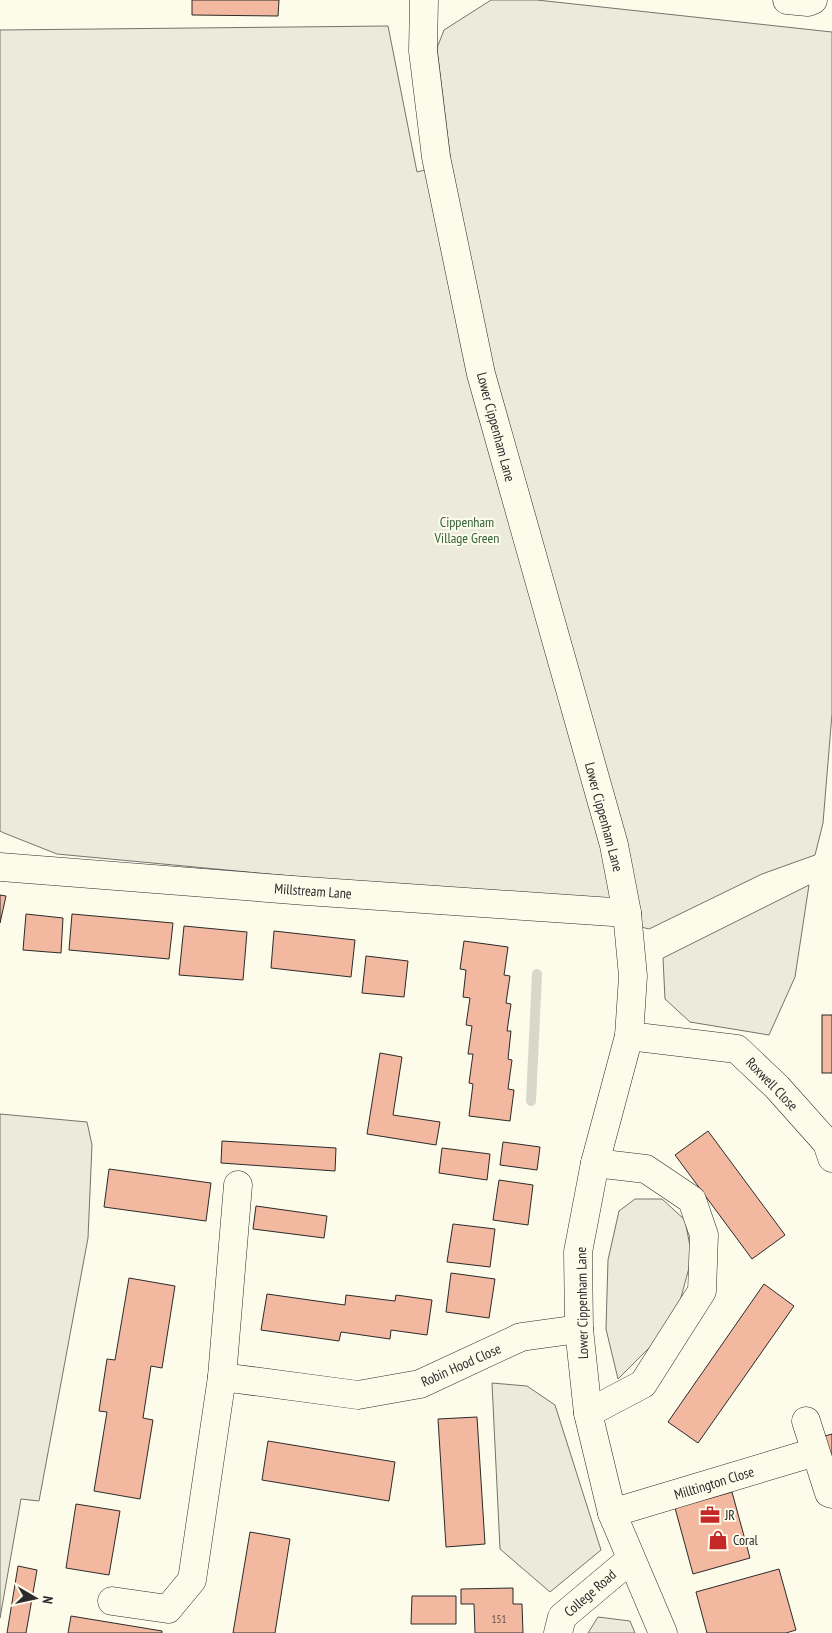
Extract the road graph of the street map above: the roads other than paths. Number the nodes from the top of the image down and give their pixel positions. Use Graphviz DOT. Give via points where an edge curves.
graph roads {
  1 [pos="424,0"];
  2 [pos="787,0"];
  3 [pos="813,0"];
  4 [pos="0,867"];
  5 [pos="627,914"];
  6 [pos="629,1036"];
  7 [pos="832,1158"];
  8 [pos="595,1163"];
  9 [pos="238,1185"];
  10 [pos="579,1329"];
  11 [pos="222,1377"];
  12 [pos="588,1413"];
  13 [pos="806,1421"];
  14 [pos="815,1452"];
  15 [pos="832,1494"];
  16 [pos="612,1513"];
  17 [pos="630,1559"];
  18 [pos="112,1601"];
  19 [pos="558,1633"];
  20 [pos="663,1633"];
  1 -- 5 [label="street, Lower Cippenham Lane" via="423,51 436,157 481,374 614,846"];
  2 -- 3 [label="street"];
  4 -- 5 [label="street, Millstream Lane"];
  5 -- 6 [label="street, Lower Cippenham Lane" via="632,976"];
  6 -- 7 [label="street, Roxwell Close" via="737,1049 828,1143"];
  6 -- 8 [label="street, Lower Cippenham Lane"];
  8 -- 10 [label="street, Lower Cippenham Lane" via="578,1252"];
  8 -- 12 [label="street" via="646,1169 692,1200 704,1235 702,1291 643,1384"];
  9 -- 11 [label="street"];
  10 -- 11 [label="street, Robin Hood Close" via="521,1337 420,1384 358,1395"];
  10 -- 12 [label="street, Lower Cippenham Lane"];
  11 -- 18 [label="street" via="192,1580 168,1609"];
  12 -- 16 [label="street, Lower Cippenham Lane"];
  13 -- 14 [label="street"];
  14 -- 15 [label="street"];
  14 -- 16 [label="street, Milltington Close"];
  16 -- 17 [label="street, Lower Cippenham Lane"];
  17 -- 19 [label="street, College Road" via="562,1617"];
  17 -- 20 [label="street, Lower Cippenham Lane"];
}
